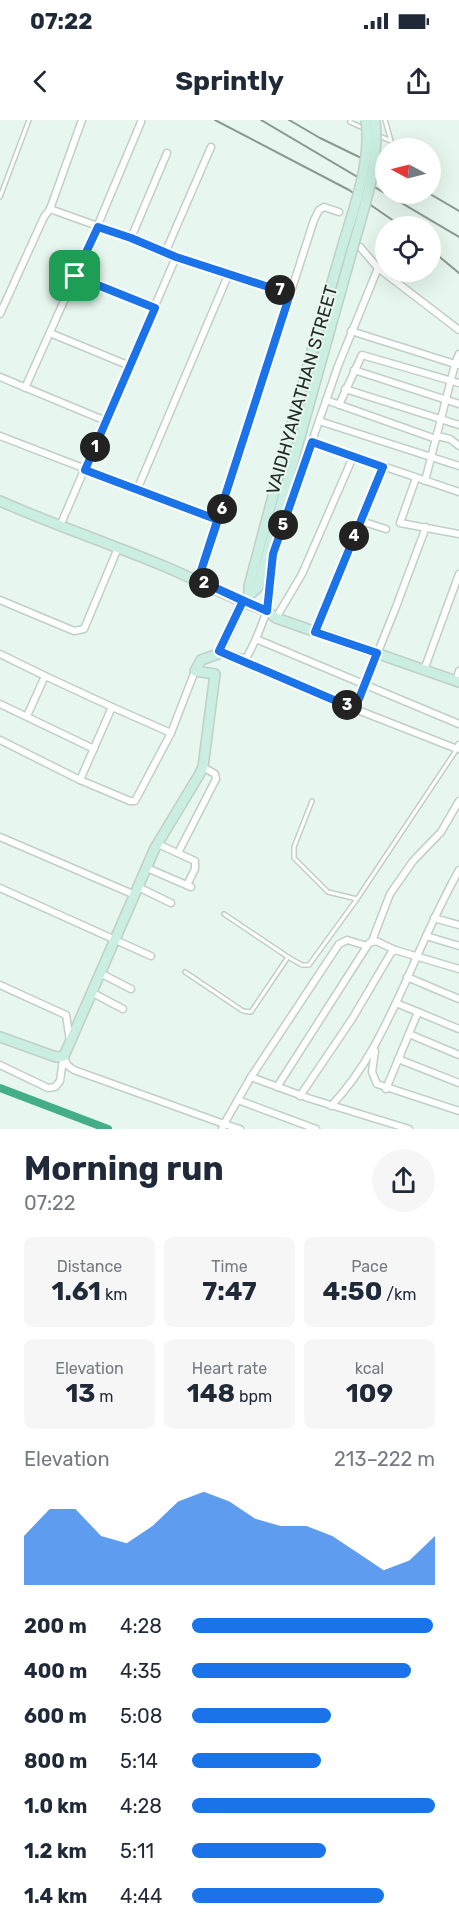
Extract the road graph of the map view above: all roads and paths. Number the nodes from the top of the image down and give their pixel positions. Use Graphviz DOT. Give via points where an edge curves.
graph roads {
  1 [pos="29,120"];
  2 [pos="82,120"];
  3 [pos="350,120"];
  4 [pos="366,120"];
  5 [pos="375,120"];
  6 [pos="386,120"];
  7 [pos="141,122"];
  8 [pos="211,147"];
  9 [pos="166,153"];
  10 [pos="0,196"];
  11 [pos="50,209"];
  12 [pos="339,212"];
  13 [pos="98,227"];
  14 [pos="131,238"];
  15 [pos="360,248"];
  16 [pos="165,253"];
  17 [pos="345,256"];
  18 [pos="176,257"];
  19 [pos="375,265"];
  20 [pos="229,273"];
  21 [pos="375,275"];
  22 [pos="75,276"];
  23 [pos="396,282"];
  24 [pos="290,294"];
  25 [pos="155,308"];
  26 [pos="0,314"];
  27 [pos="459,330"];
  28 [pos="351,331"];
  29 [pos="50,333"];
  30 [pos="459,354"];
  31 [pos="457,365"];
  32 [pos="130,366"];
  33 [pos="354,370"];
  34 [pos="0,377"];
  35 [pos="451,381"];
  36 [pos="459,383"];
  37 [pos="25,387"];
  38 [pos="345,389"];
  39 [pos="326,400"];
  40 [pos="446,400"];
  41 [pos="459,404"];
  42 [pos="339,405"];
  43 [pos="441,420"];
  44 [pos="106,421"];
  45 [pos="319,421"];
  46 [pos="459,425"];
  47 [pos="0,436"];
  48 [pos="436,437"];
  49 [pos="312,442"];
  50 [pos="459,446"];
  51 [pos="353,457"];
  52 [pos="432,458"];
  53 [pos="459,466"];
  54 [pos="383,467"];
  55 [pos="85,470"];
  56 [pos="416,478"];
  57 [pos="425,481"];
  58 [pos="136,490"];
  59 [pos="459,492"];
  60 [pos="0,501"];
  61 [pos="218,520"];
  62 [pos="360,521"];
  63 [pos="60,526"];
  64 [pos="426,526"];
  65 [pos="386,529"];
  66 [pos="459,534"];
  67 [pos="118,548"];
  68 [pos="459,574"];
  69 [pos="198,580"];
  70 [pos="246,598"];
  71 [pos="0,600"];
  72 [pos="267,611"];
  73 [pos="276,618"];
  74 [pos="315,632"];
  75 [pos="256,639"];
  76 [pos="219,651"];
  77 [pos="377,653"];
  78 [pos="0,654"];
  79 [pos="241,659"];
  80 [pos="424,670"];
  81 [pos="195,671"];
  82 [pos="459,671"];
  83 [pos="45,676"];
  84 [pos="457,682"];
  85 [pos="365,684"];
  86 [pos="0,704"];
  87 [pos="112,707"];
  88 [pos="355,709"];
  89 [pos="27,716"];
  90 [pos="459,724"];
  91 [pos="171,734"];
  92 [pos="0,740"];
  93 [pos="458,747"];
  94 [pos="94,749"];
  95 [pos="203,767"];
  96 [pos="81,780"];
  97 [pos="312,801"];
  98 [pos="459,801"];
  99 [pos="0,837"];
  100 [pos="158,844"];
  101 [pos="178,854"];
  102 [pos="147,868"];
  103 [pos="459,870"];
  104 [pos="0,888"];
  105 [pos="136,891"];
  106 [pos="357,899"];
  107 [pos="171,903"];
  108 [pos="224,914"];
  109 [pos="434,918"];
  110 [pos="459,925"];
  111 [pos="426,936"];
  112 [pos="114,940"];
  113 [pos="372,941"];
  114 [pos="367,946"];
  115 [pos="459,946"];
  116 [pos="395,950"];
  117 [pos="418,955"];
  118 [pos="151,956"];
  119 [pos="288,957"];
  120 [pos="459,969"];
  121 [pos="185,972"];
  122 [pos="100,973"];
  123 [pos="408,977"];
  124 [pos="0,985"];
  125 [pos="131,988"];
  126 [pos="91,992"];
  127 [pos="459,999"];
  128 [pos="396,1003"];
  129 [pos="123,1009"];
  130 [pos="418,1012"];
  131 [pos="459,1029"];
  132 [pos="409,1034"];
  133 [pos="0,1037"];
  134 [pos="70,1041"];
  135 [pos="375,1044"];
  136 [pos="459,1054"];
  137 [pos="64,1056"];
  138 [pos="398,1059"];
  139 [pos="0,1065"];
  140 [pos="251,1077"];
  141 [pos="459,1083"];
  142 [pos="277,1087"];
  143 [pos="386,1089"];
  144 [pos="300,1096"];
  145 [pos="238,1100"];
  146 [pos="331,1106"];
  147 [pos="459,1111"];
  148 [pos="223,1126"];
  149 [pos="240,1129"];
  150 [pos="316,1129"];
  151 [pos="409,1129"];
  1 -- 10 [label="lane"];
  2 -- 11 [label="street"];
  3 -- 6 [label="lane" via="391,141"];
  4 -- 17 [label="main road, bridge" via="365,165"];
  5 -- 17 [label="main road, bridge" via="374,167"];
  7 -- 13 [label="street"];
  8 -- 16 [label="street"];
  9 -- 14 [label="street"];
  11 -- 13 [label="street"];
  11 -- 26 [label="street"];
  12 -- 24 [label="street" via="324,207 319,210"];
  13 -- 14 [label="street"];
  13 -- 22 [label="street"];
  14 -- 16 [label="street"];
  15 -- 19 [label="street"];
  16 -- 18 [label="street"];
  17 -- 70 [label="main road, VAIDHYANATHAN STREET" via="258,587"];
  18 -- 20 [label="street"];
  18 -- 25 [label="street"];
  20 -- 24 [label="street"];
  20 -- 58 [label="street"];
  21 -- 28 [label="street"];
  22 -- 25 [label="street"];
  22 -- 29 [label="street"];
  23 -- 27 [label="street"];
  24 -- 61 [label="street"];
  25 -- 32 [label="street"];
  28 -- 31 [label="street"];
  28 -- 39 [label="street"];
  29 -- 32 [label="street"];
  29 -- 37 [label="street"];
  30 -- 31 [label="street"];
  31 -- 35 [label="street"];
  32 -- 44 [label="street"];
  33 -- 35 [label="street" via="362,355"];
  33 -- 38 [label="street"];
  33 -- 40 [label="street"];
  34 -- 37 [label="street"];
  35 -- 36 [label="street"];
  35 -- 40 [label="street"];
  37 -- 44 [label="street"];
  38 -- 42 [label="street"];
  38 -- 43 [label="street"];
  39 -- 42 [label="street"];
  39 -- 45 [label="street"];
  40 -- 41 [label="street"];
  40 -- 43 [label="street"];
  42 -- 48 [label="street"];
  43 -- 46 [label="street"];
  43 -- 48 [label="street"];
  44 -- 55 [label="street"];
  45 -- 49 [label="street"];
  45 -- 52 [label="street"];
  47 -- 55 [label="street"];
  48 -- 50 [label="street" via="450,439"];
  48 -- 52 [label="street"];
  49 -- 51 [label="street"];
  49 -- 72 [label="street" via="273,554"];
  51 -- 54 [label="street"];
  51 -- 73 [label="street" via="302,574"];
  52 -- 53 [label="street"];
  52 -- 57 [label="street"];
  54 -- 56 [label="street"];
  54 -- 62 [label="street"];
  55 -- 58 [label="street"];
  55 -- 63 [label="street"];
  56 -- 57 [label="street"];
  56 -- 64 [label="street" via="400,520 402,524"];
  57 -- 59 [label="street"];
  58 -- 61 [label="street"];
  60 -- 63 [label="main road"];
  61 -- 69 [label="street"];
  62 -- 65 [label="street"];
  62 -- 74 [label="street"];
  63 -- 67 [label="main road"];
  64 -- 66 [label="street"];
  64 -- 77 [label="street"];
  67 -- 69 [label="main road"];
  67 -- 71 [label="street" via="84,629 74,631"];
  68 -- 80 [label="street"];
  69 -- 70 [label="main road"];
  70 -- 72 [label="main road"];
  70 -- 76 [label="main road, VAIDHYANATHAN STREET"];
  72 -- 73 [label="main road"];
  72 -- 75 [label="street"];
  73 -- 74 [label="main road"];
  74 -- 77 [label="main road"];
  75 -- 79 [label="street" via="246,659"];
  75 -- 85 [label="street"];
  76 -- 79 [label="street"];
  76 -- 81 [label="main road" via="201,660"];
  77 -- 80 [label="main road"];
  77 -- 85 [label="street"];
  78 -- 83 [label="street"];
  79 -- 88 [label="street"];
  80 -- 84 [label="main road"];
  81 -- 91 [label="street"];
  81 -- 95 [label="main road" via="215,674"];
  82 -- 84 [label="street"];
  83 -- 87 [label="street"];
  83 -- 89 [label="street"];
  85 -- 88 [label="street"];
  85 -- 90 [label="street"];
  86 -- 89 [label="street"];
  87 -- 91 [label="street"];
  87 -- 94 [label="street"];
  88 -- 93 [label="street"];
  89 -- 94 [label="street"];
  91 -- 96 [label="street" via="135,801"];
  92 -- 96 [label="street"];
  93 -- 106 [label="lane"];
  94 -- 96 [label="street"];
  95 -- 100 [label="main road"];
  95 -- 101 [label="street" via="216,779"];
  97 -- 106 [label="lane" via="294,847 294,858 328,892"];
  98 -- 113 [label="street" via="441,832 412,861 390,894"];
  99 -- 105 [label="street"];
  100 -- 101 [label="street"];
  100 -- 102 [label="main road"];
  101 -- 102 [label="street" via="195,861 189,886"];
  102 -- 105 [label="main road"];
  103 -- 109 [label="street"];
  104 -- 112 [label="street"];
  105 -- 107 [label="street"];
  105 -- 112 [label="main road"];
  106 -- 119 [label="lane" via="309,965"];
  108 -- 119 [label="lane"];
  109 -- 110 [label="street"];
  109 -- 111 [label="street"];
  111 -- 115 [label="street"];
  111 -- 117 [label="street"];
  112 -- 118 [label="street"];
  112 -- 122 [label="main road"];
  113 -- 114 [label="street"];
  113 -- 116 [label="street"];
  114 -- 140 [label="street" via="347,940 339,944"];
  114 -- 142 [label="street"];
  116 -- 117 [label="street"];
  116 -- 144 [label="street"];
  117 -- 120 [label="street"];
  117 -- 123 [label="street"];
  119 -- 121 [label="lane" via="251,1012 243,1011"];
  122 -- 125 [label="street"];
  122 -- 126 [label="main road"];
  123 -- 127 [label="street"];
  123 -- 128 [label="street"];
  124 -- 134 [label="street" via="66,1015"];
  126 -- 129 [label="street"];
  126 -- 134 [label="main road"];
  128 -- 130 [label="street"];
  128 -- 135 [label="street"];
  130 -- 131 [label="street"];
  130 -- 132 [label="street"];
  132 -- 136 [label="street"];
  132 -- 138 [label="street"];
  133 -- 137 [label="main road" via="56,1057"];
  134 -- 137 [label="main road"];
  135 -- 143 [label="street" via="372,1072 377,1084"];
  135 -- 146 [label="street" via="350,1086"];
  137 -- 139 [label="street" via="60,1081 48,1088"];
  137 -- 148 [label="street" via="74,1070"];
  138 -- 141 [label="street"];
  138 -- 143 [label="street"];
  140 -- 142 [label="street"];
  140 -- 145 [label="street"];
  142 -- 144 [label="street"];
  143 -- 147 [label="street"];
  144 -- 146 [label="street"];
  145 -- 148 [label="street"];
  145 -- 150 [label="street"];
  146 -- 151 [label="street"];
  148 -- 149 [label="street"];
}
